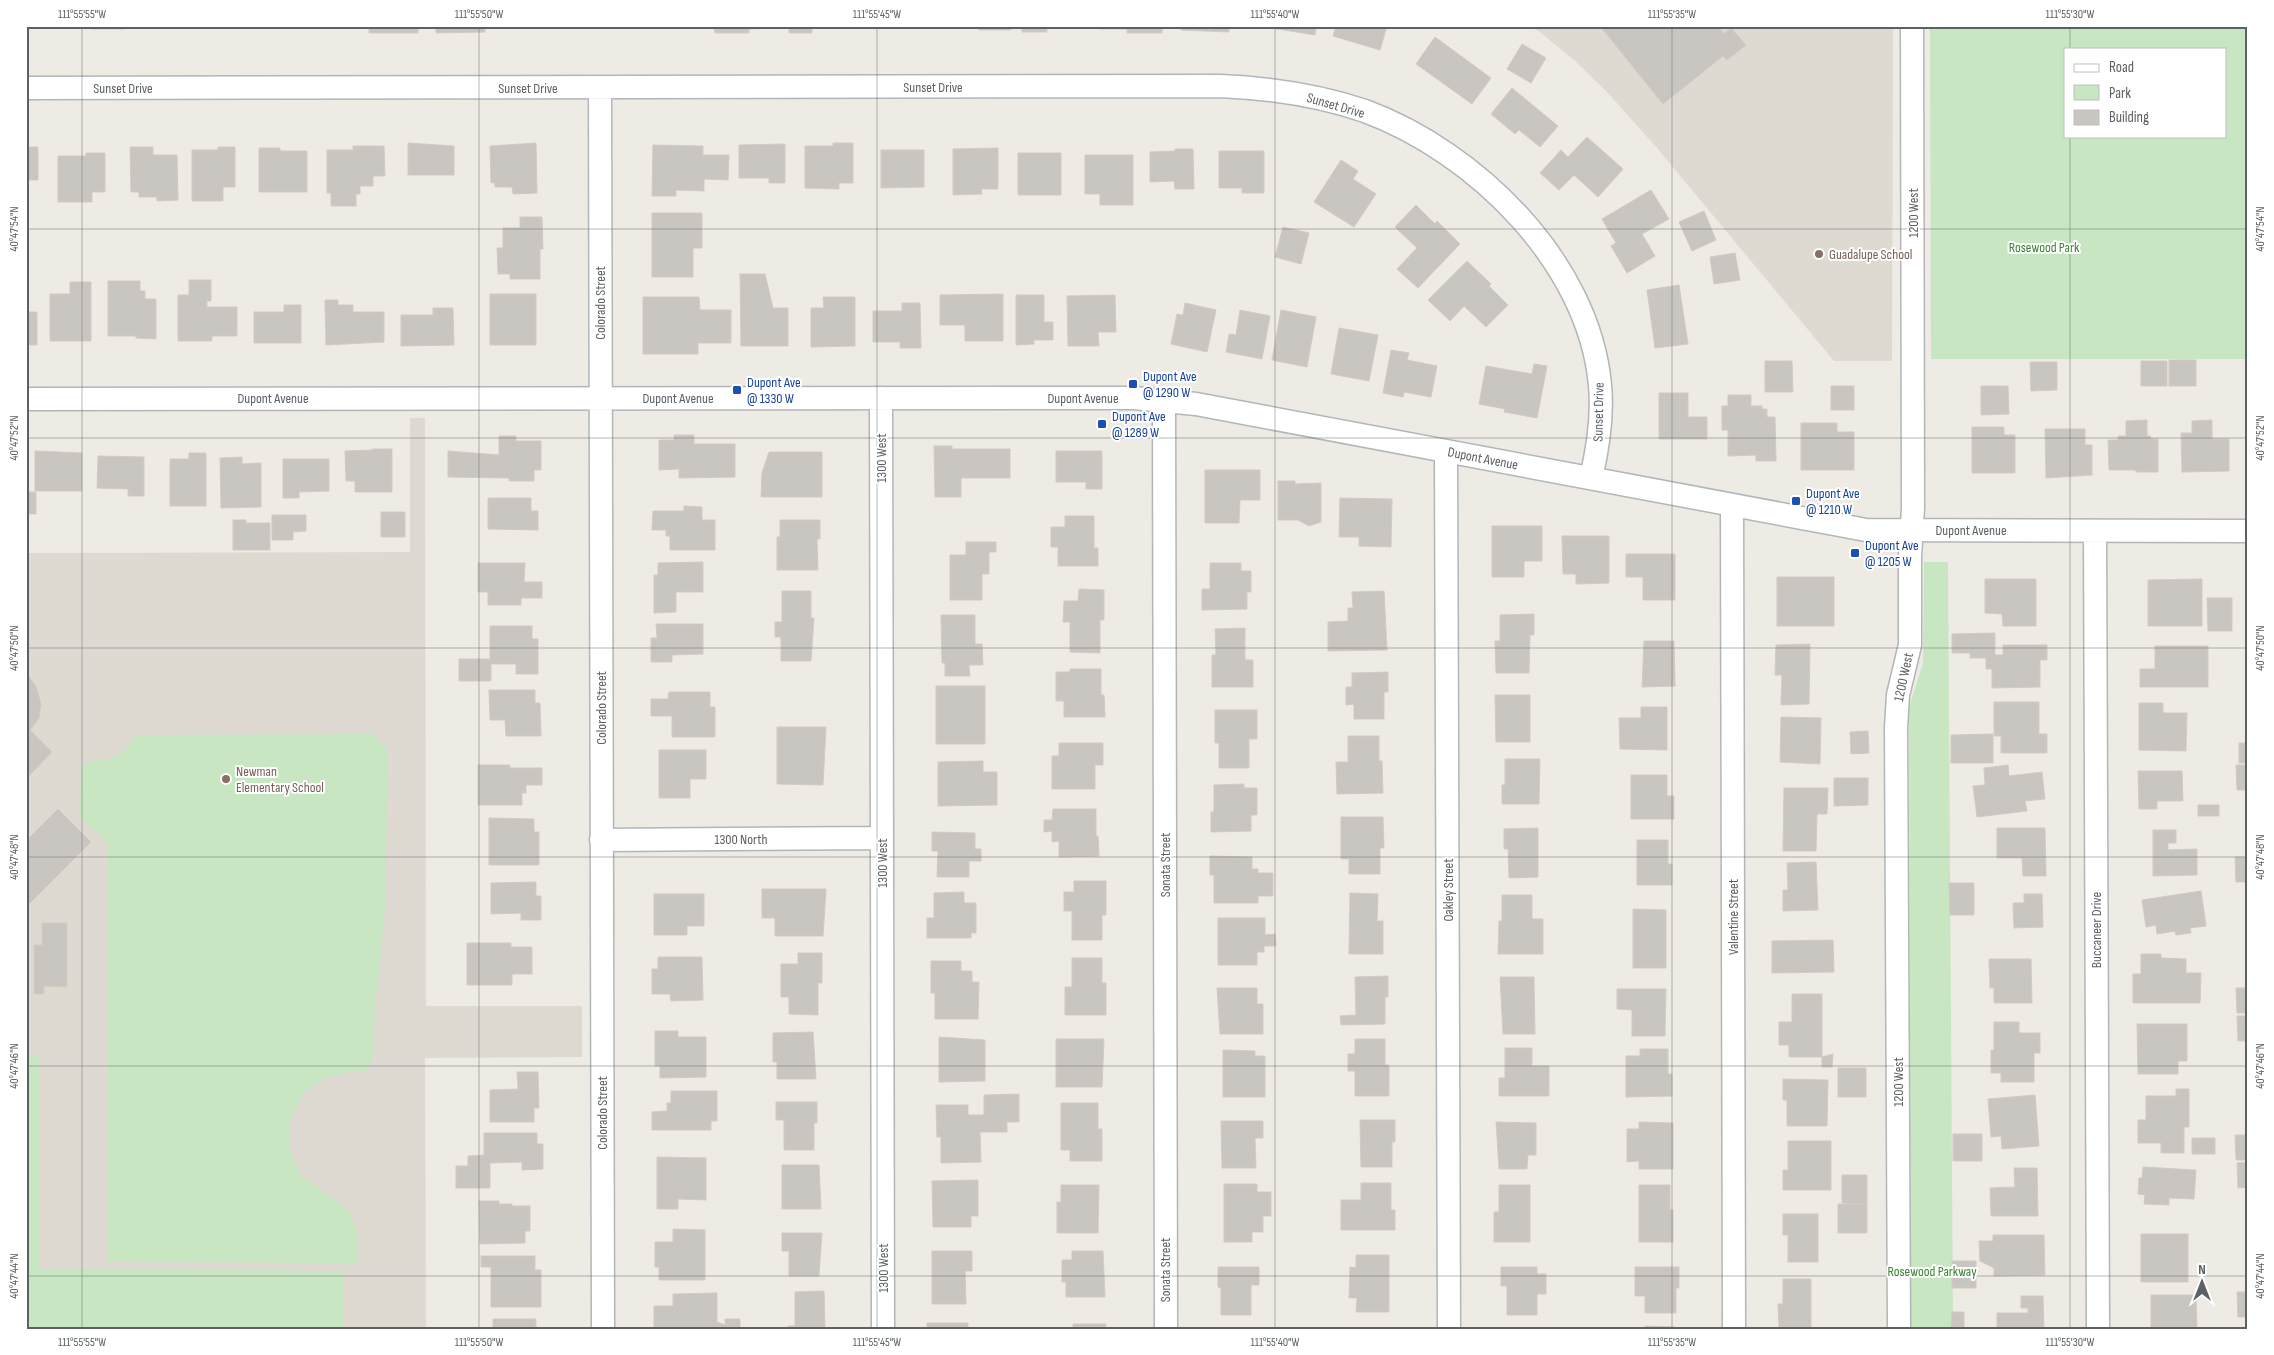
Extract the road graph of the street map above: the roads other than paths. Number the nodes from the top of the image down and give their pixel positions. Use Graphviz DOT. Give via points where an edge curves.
graph roads {
  1 [pos="1912,26"];
  2 [pos="26,88"];
  3 [pos="600,88"];
  4 [pos="600,398"];
  5 [pos="881,398"];
  6 [pos="26,399"];
  7 [pos="1164,400"];
  8 [pos="1446,451"];
  9 [pos="1591,478"];
  10 [pos="1732,505"];
  11 [pos="1912,531"];
  12 [pos="2095,531"];
  13 [pos="2248,531"];
  14 [pos="882,838"];
  15 [pos="601,840"];
  16 [pos="603,1329"];
  17 [pos="883,1329"];
  18 [pos="1166,1329"];
  19 [pos="1449,1329"];
  20 [pos="1734,1329"];
  21 [pos="1899,1329"];
  22 [pos="2098,1329"];
  1 -- 11 [label="street, 1200 West"];
  2 -- 3 [label="street, Sunset Drive"];
  3 -- 4 [label="street, Colorado Street"];
  3 -- 9 [label="street, Sunset Drive" via="1220,86 1296,94 1365,112 1432,146 1492,189 1522,220 1561,270 1585,319 1600,383 1600,422"];
  4 -- 5 [label="street, Dupont Avenue"];
  4 -- 6 [label="street, Dupont Avenue"];
  4 -- 15 [label="street, Colorado Street"];
  5 -- 7 [label="street, Dupont Avenue"];
  5 -- 14 [label="street, 1300 West"];
  7 -- 8 [label="street, Dupont Avenue"];
  7 -- 18 [label="street, Sonata Street"];
  8 -- 9 [label="street, Dupont Avenue"];
  8 -- 19 [label="street, Oakley Street"];
  9 -- 10 [label="street, Dupont Avenue"];
  10 -- 11 [label="street, Dupont Avenue" via="1866,530"];
  10 -- 20 [label="street, Valentine Street"];
  11 -- 12 [label="street, Dupont Avenue"];
  11 -- 21 [label="street, 1200 West" via="1910,645 1896,711"];
  12 -- 13 [label="street, Dupont Avenue"];
  12 -- 22 [label="street, Buccaneer Drive"];
  14 -- 15 [label="street, 1300 North"];
  14 -- 17 [label="street, 1300 West"];
  15 -- 16 [label="street, Colorado Street"];
}
